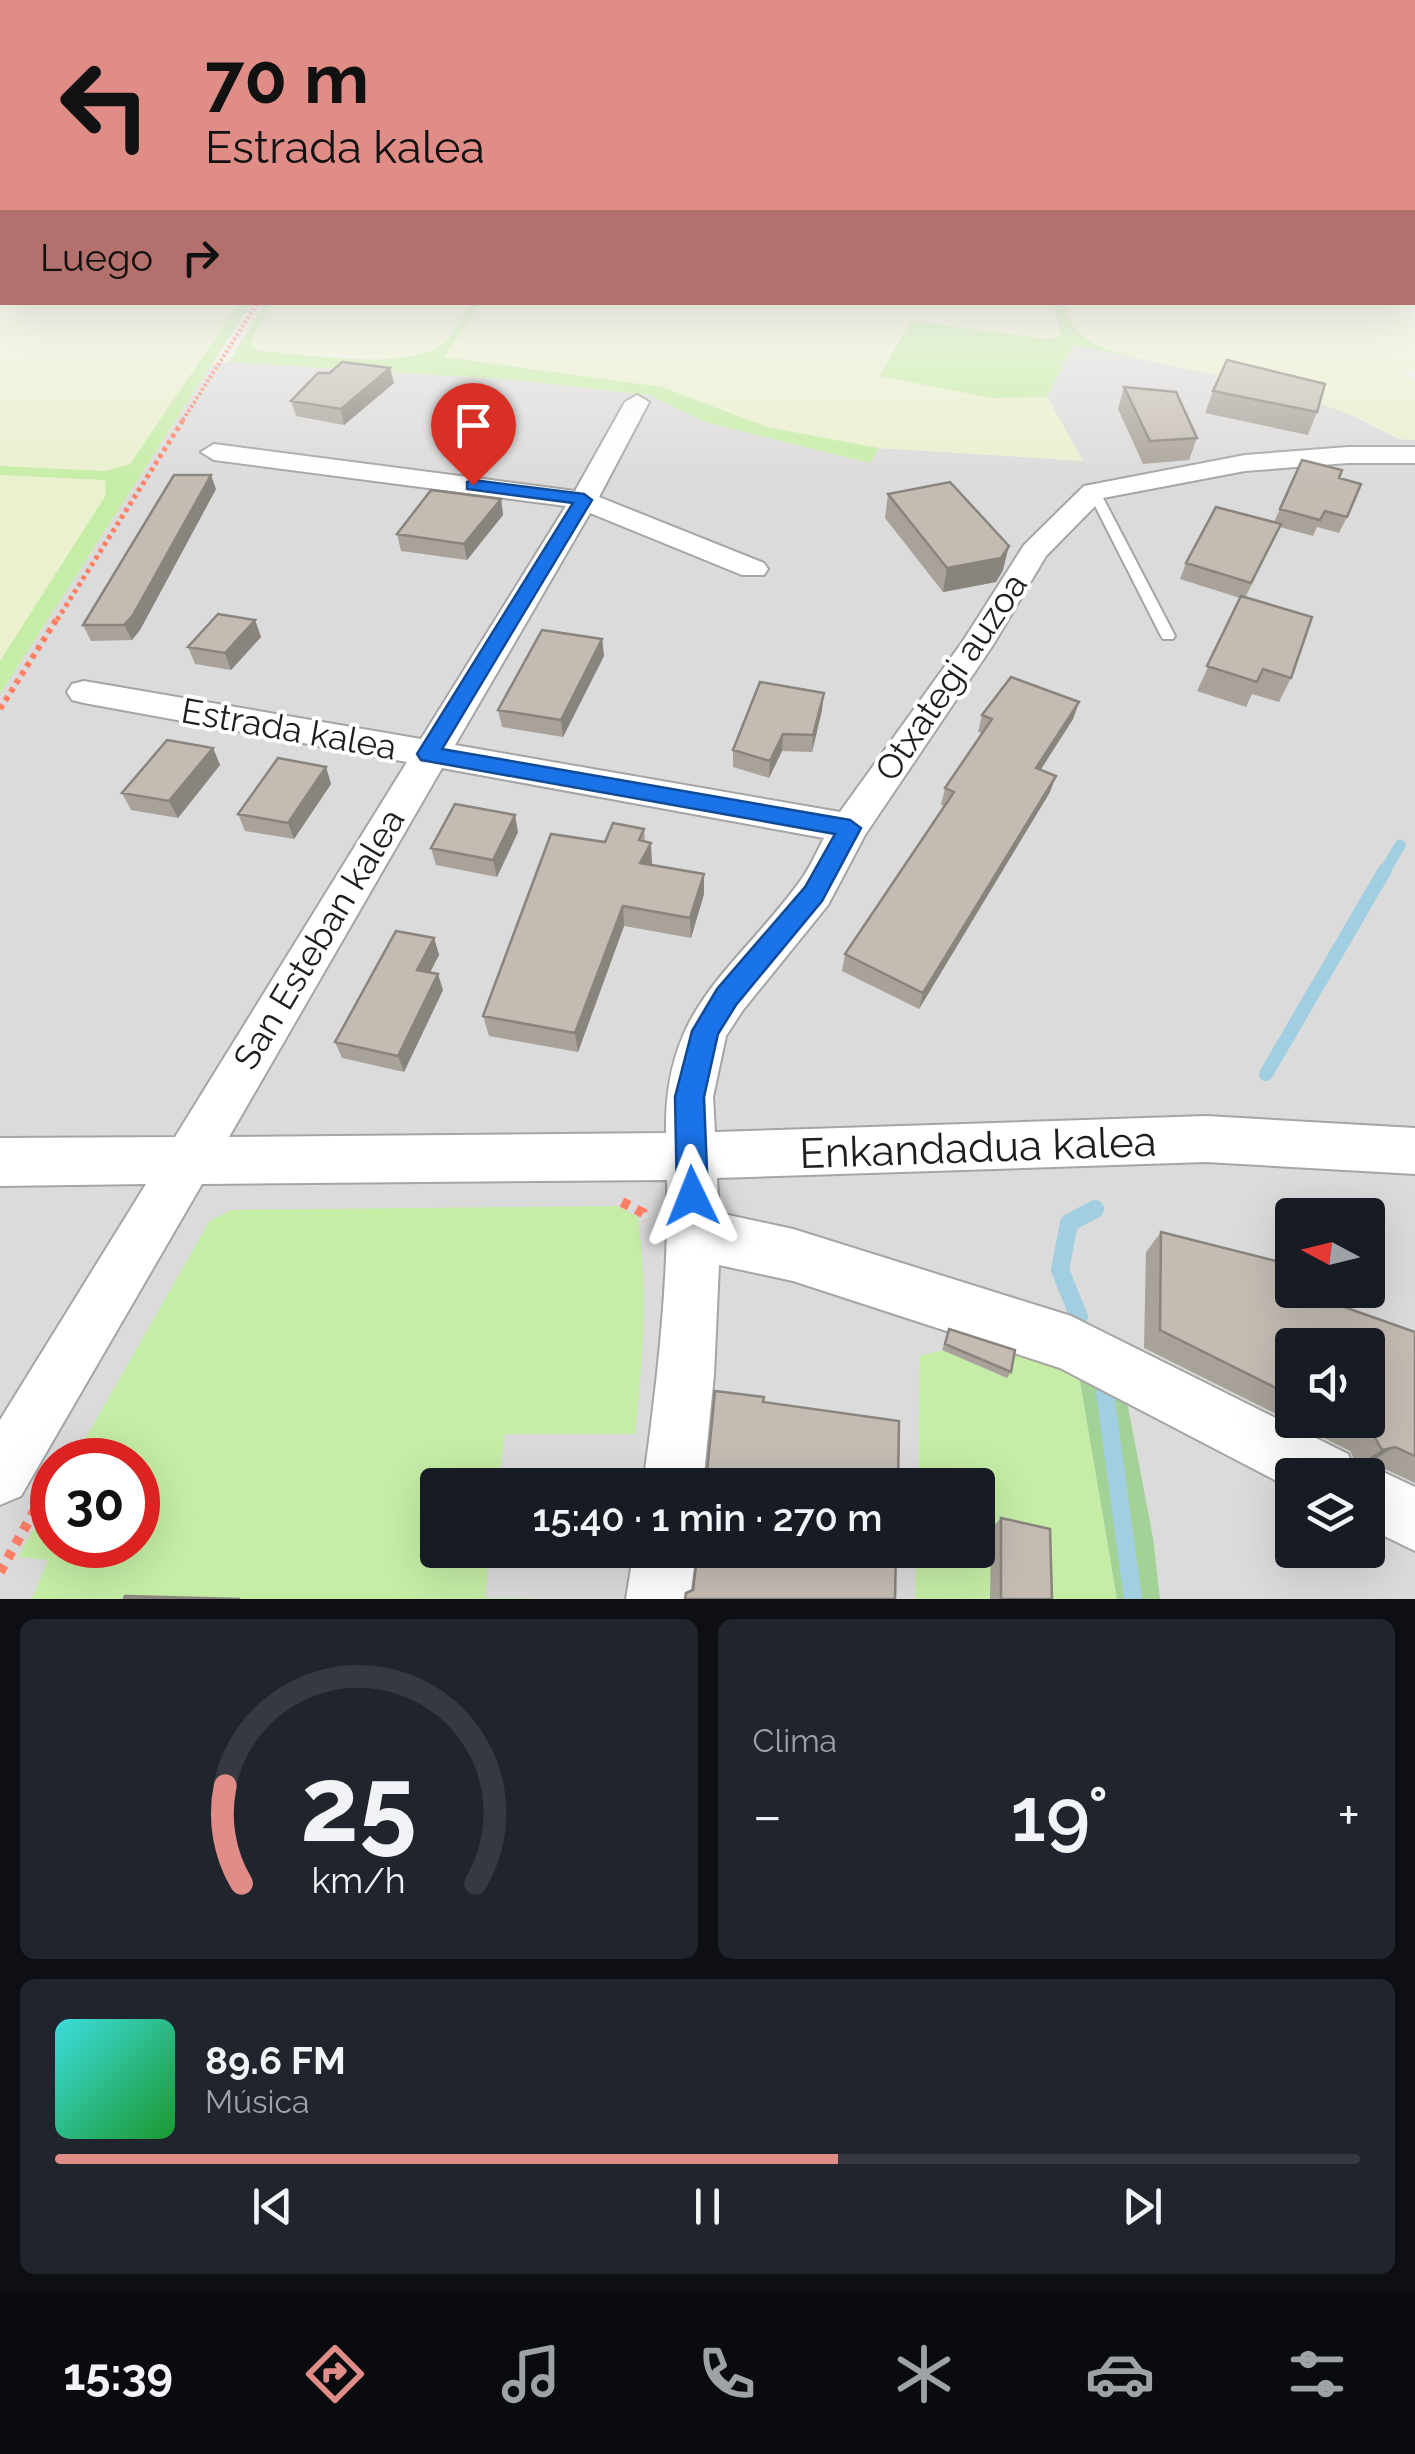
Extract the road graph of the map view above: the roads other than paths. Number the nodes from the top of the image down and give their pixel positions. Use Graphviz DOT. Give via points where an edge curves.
graph roads {
  1 [pos="637,402"];
  2 [pos="214,452"];
  3 [pos="1415,455"];
  4 [pos="1094,492"];
  5 [pos="584,500"];
  6 [pos="753,569"];
  7 [pos="1168,636"];
  8 [pos="84,692"];
  9 [pos="428,754"];
  10 [pos="850,828"];
  11 [pos="1415,1150"];
  12 [pos="691,1156"];
  13 [pos="189,1159"];
  14 [pos="0,1162"];
  15 [pos="672,1237"];
  16 [pos="1294,1458"];
  17 [pos="676,1468"];
  18 [pos="0,1474"];
  19 [pos="1385,1505"];
  20 [pos="1415,1520"];
  21 [pos="662,1568"];
  22 [pos="658,1599"];
  1 -- 5 [label="street, San Esteban kalea"];
  2 -- 5 [label="street"];
  3 -- 4 [label="street" via="1245,463"];
  4 -- 7 [label="lane"];
  4 -- 10 [label="street, Otxategi auzoa" via="1034,551 977,646"];
  5 -- 6 [label="street"];
  5 -- 9 [label="street, San Esteban kalea"];
  8 -- 9 [label="street, Estrada kalea"];
  9 -- 10 [label="street, Estrada kalea"];
  9 -- 13 [label="street, San Esteban kalea"];
  10 -- 12 [label="street, Otxategi auzoa" via="814,894 705,1031 689,1097"];
  11 -- 12 [label="street, Enkandadua kalea" via="1206,1139"];
  12 -- 13 [label="street, Enkandadua kalea"];
  12 -- 15 [label="street, Otxategi auzoa"];
  13 -- 14 [label="street, Enkandadua kalea"];
  13 -- 18 [label="street, San Esteban kalea"];
  15 -- 16 [label="street" via="794,1255 1071,1344"];
  15 -- 17 [label="street, Otxategi auzoa" via="686,1375"];
  19 -- 20 [label="street"];
  21 -- 22 [label="street"];
}
